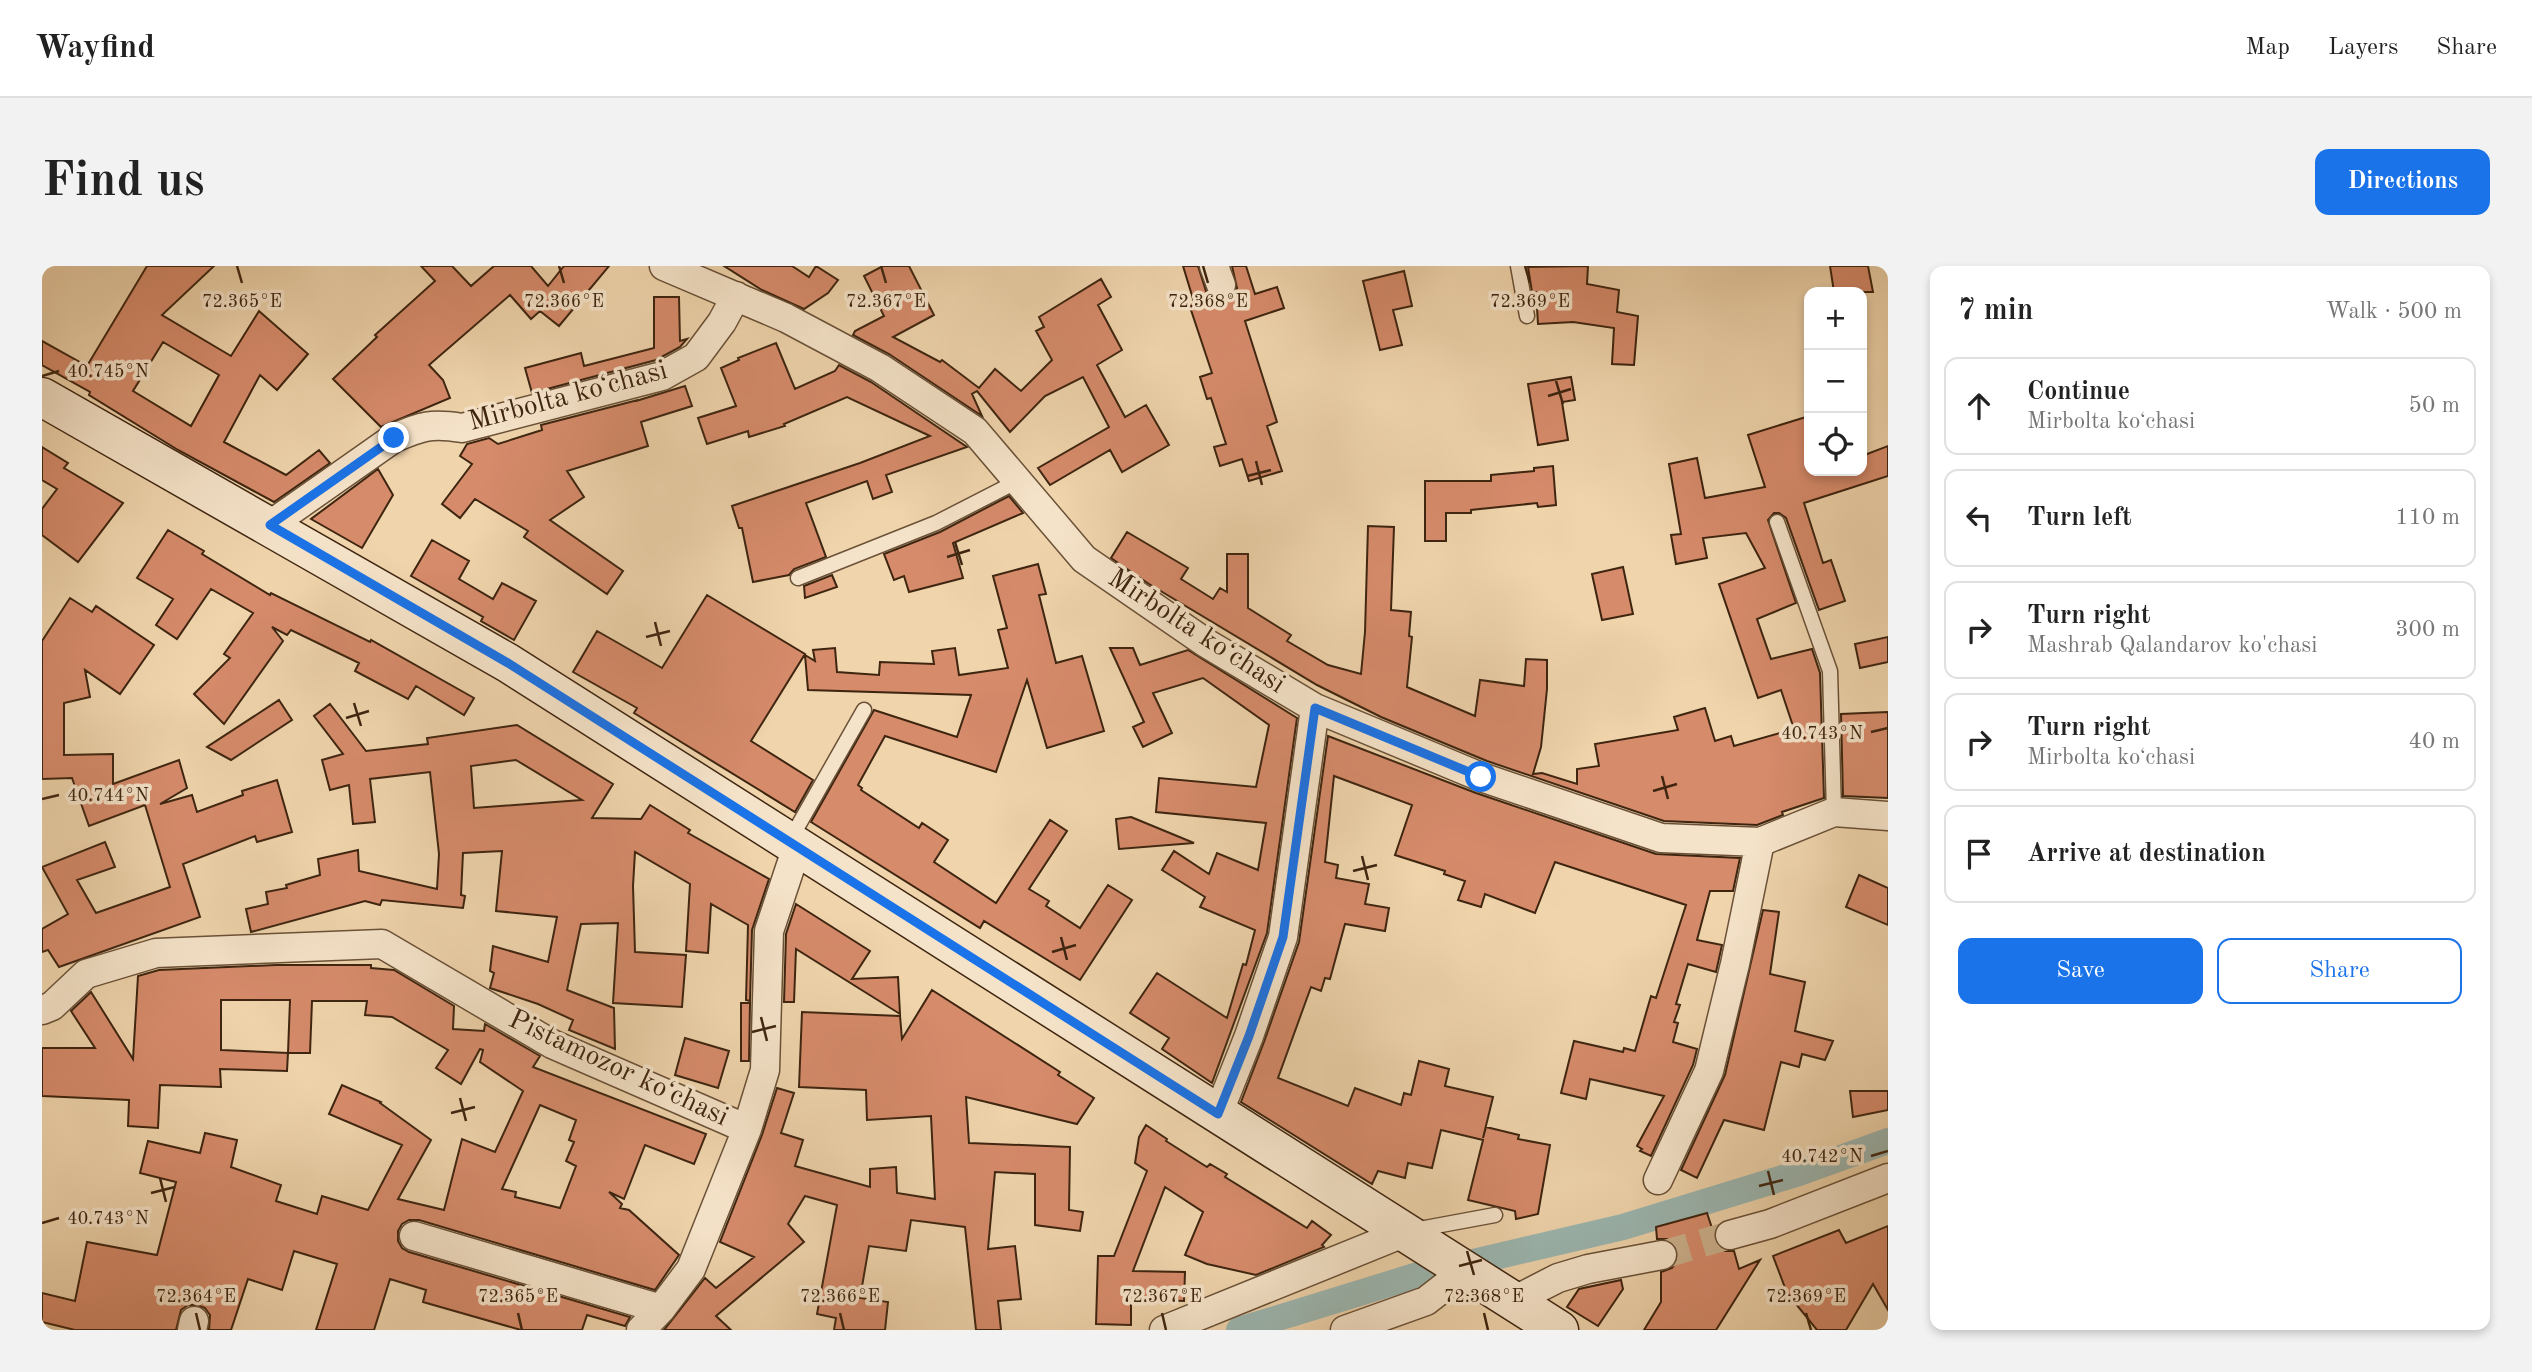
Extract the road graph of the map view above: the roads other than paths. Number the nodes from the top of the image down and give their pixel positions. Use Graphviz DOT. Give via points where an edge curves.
graph roads {
  1 [pos="664,266"];
  2 [pos="1518,266"];
  3 [pos="703,273"];
  4 [pos="736,296"];
  5 [pos="1527,316"];
  6 [pos="42,397"];
  7 [pos="1017,481"];
  8 [pos="1777,522"];
  9 [pos="270,525"];
  10 [pos="798,578"];
  11 [pos="1315,708"];
  12 [pos="864,710"];
  13 [pos="1834,812"];
  14 [pos="1888,816"];
  15 [pos="1760,842"];
  16 [pos="793,844"];
  17 [pos="42,1010"];
  18 [pos="1218,1114"];
  19 [pos="747,1129"];
  20 [pos="1888,1178"];
  21 [pos="1658,1180"];
  22 [pos="1495,1215"];
  23 [pos="1406,1233"];
  24 [pos="1730,1235"];
  25 [pos="414,1236"];
  26 [pos="1662,1255"];
  27 [pos="1466,1270"];
  28 [pos="1507,1296"];
  29 [pos="661,1309"];
  30 [pos="641,1330"];
  31 [pos="1164,1330"];
  32 [pos="1345,1330"];
  33 [pos="1559,1330"];
  1 -- 3 [label="street, Mirbolta koʻchasi"];
  2 -- 5 [label="lane"];
  3 -- 4 [label="street, Mirbolta koʻchasi"];
  4 -- 7 [label="street, Mirbolta koʻchasi" via="880,368 975,431"];
  4 -- 9 [label="street, Mirbolta koʻchasi" via="696,358 662,376 462,428 435,424 416,429 394,438"];
  6 -- 9 [label="main road"];
  7 -- 10 [label="lane" via="936,523"];
  7 -- 11 [label="street, Mirbolta koʻchasi" via="1084,559 1206,642"];
  8 -- 13 [label="lane" via="1830,671"];
  9 -- 16 [label="main road" via="508,663"];
  11 -- 15 [label="street, Mirbolta koʻchasi" via="1481,777 1661,838"];
  11 -- 18 [label="street" via="1283,937"];
  12 -- 16 [label="lane"];
  13 -- 14 [label="street, Mirbolta koʻchasi"];
  13 -- 15 [label="street, Mirbolta koʻchasi"];
  15 -- 21 [label="street" via="1709,1071"];
  16 -- 18 [label="main road"];
  16 -- 19 [label="street" via="769,931 765,1070"];
  17 -- 19 [label="street, Pistamozor koʻchasi" via="86,974 156,953 382,944 552,1044"];
  18 -- 23 [label="main road"];
  19 -- 29 [label="street, Pistamozor koʻchasi" via="691,1269"];
  20 -- 24 [label="street"];
  22 -- 23 [label="lane"];
  23 -- 27 [label="main road"];
  23 -- 31 [label="street"];
  25 -- 29 [label="street"];
  26 -- 28 [label="street" via="1588,1269"];
  27 -- 28 [label="main road"];
  27 -- 32 [label="street" via="1426,1301"];
  28 -- 33 [label="main road"];
  29 -- 30 [label="street, Pistamozor koʻchasi"];
}
